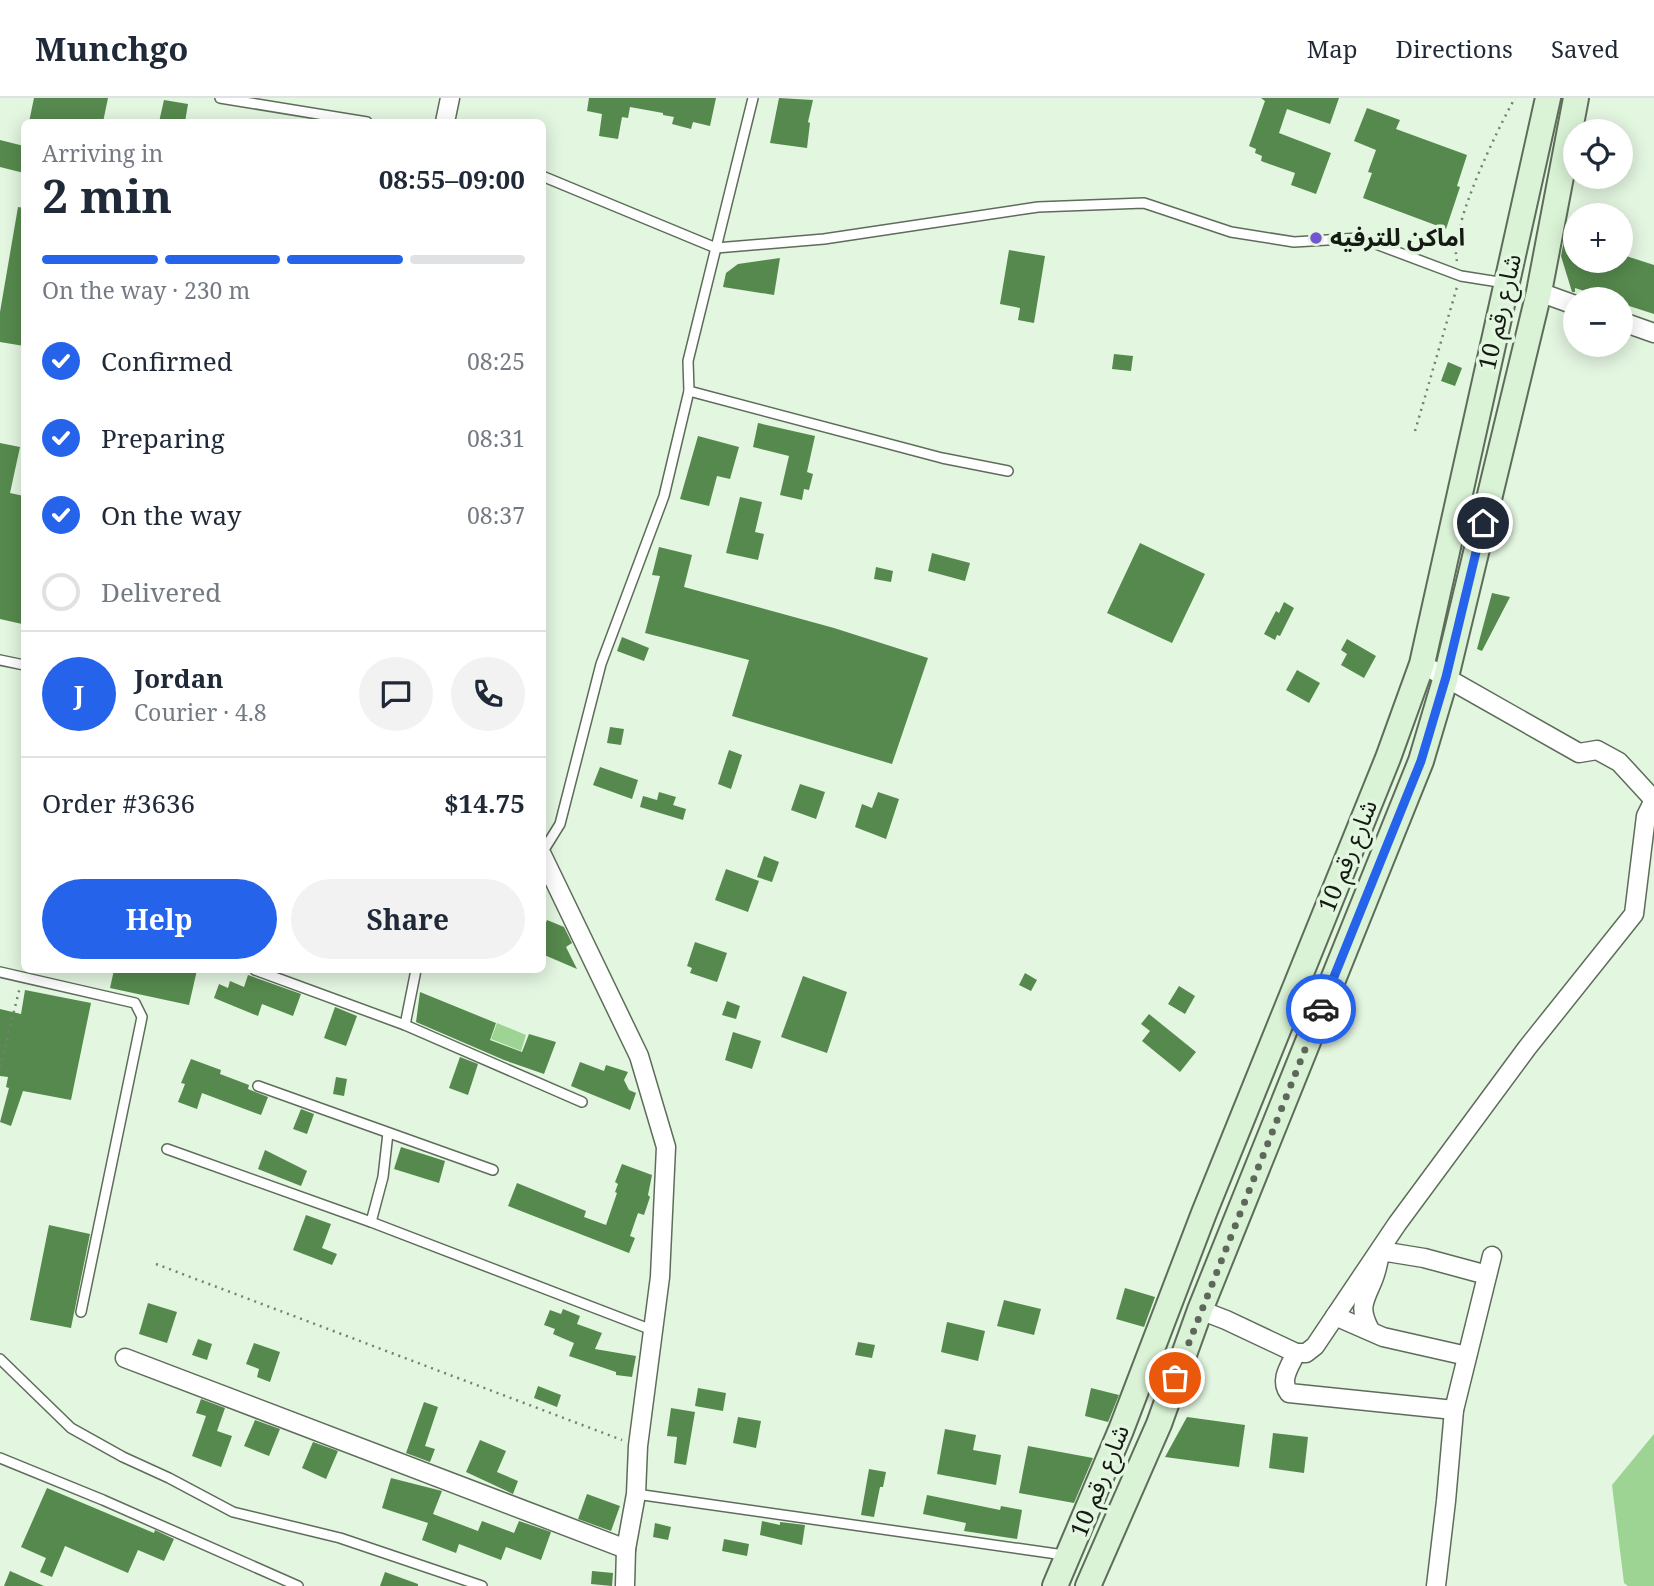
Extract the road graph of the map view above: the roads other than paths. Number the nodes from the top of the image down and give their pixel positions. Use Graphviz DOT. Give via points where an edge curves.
graph roads {
  1 [pos="220,98"];
  2 [pos="450,98"];
  3 [pos="753,98"];
  4 [pos="1548,98"];
  5 [pos="1576,98"];
  6 [pos="349,119"];
  7 [pos="446,119"];
  8 [pos="546,178"];
  9 [pos="716,248"];
  10 [pos="1507,284"];
  11 [pos="1539,292"];
  12 [pos="1563,301"];
  13 [pos="1633,326"];
  14 [pos="1654,333"];
  15 [pos="689,391"];
  16 [pos="1008,471"];
  17 [pos="0,660"];
  18 [pos="21,664"];
  19 [pos="1422,664"];
  20 [pos="1446,677"];
  21 [pos="1654,800"];
  22 [pos="546,848"];
  23 [pos="546,862"];
  24 [pos="0,972"];
  25 [pos="263,973"];
  26 [pos="415,973"];
  27 [pos="405,1026"];
  28 [pos="258,1086"];
  29 [pos="582,1102"];
  30 [pos="388,1133"];
  31 [pos="167,1149"];
  32 [pos="493,1170"];
  33 [pos="371,1222"];
  34 [pos="1381,1251"];
  35 [pos="1492,1256"];
  36 [pos="1487,1275"];
  37 [pos="1200,1310"];
  38 [pos="81,1312"];
  39 [pos="1335,1316"];
  40 [pos="652,1330"];
  41 [pos="1370,1330"];
  42 [pos="1296,1353"];
  43 [pos="1467,1356"];
  44 [pos="125,1358"];
  45 [pos="0,1359"];
  46 [pos="1454,1410"];
  47 [pos="0,1458"];
  48 [pos="635,1494"];
  49 [pos="626,1549"];
  50 [pos="1069,1556"];
  51 [pos="298,1586"];
  52 [pos="482,1586"];
  53 [pos="625,1586"];
  54 [pos="1055,1586"];
  55 [pos="1088,1586"];
  56 [pos="1436,1586"];
  1 -- 6 [label="lane"];
  2 -- 7 [label="street"];
  3 -- 9 [label="lane"];
  4 -- 10 [label="main road, شارع رقم 10"];
  5 -- 11 [label="main road, شارع رقم 10"];
  8 -- 9 [label="lane"];
  9 -- 10 [label="lane" via="824,239 1038,207 1144,203 1244,234 1294,242 1360,238 1461,276"];
  9 -- 15 [label="lane" via="688,361"];
  10 -- 19 [label="main road, شارع رقم 10"];
  11 -- 12 [label="street"];
  11 -- 20 [label="main road, شارع رقم 10"];
  13 -- 14 [label="street"];
  15 -- 16 [label="lane"];
  15 -- 22 [label="lane" via="664,496 601,664 561,824"];
  17 -- 18 [label="lane"];
  19 -- 20 [label="street"];
  19 -- 50 [label="main road, شارع رقم 10"];
  20 -- 21 [label="street" via="1579,754 1597,750 1619,762"];
  20 -- 37 [label="main road, شارع رقم 10" via="1421,761"];
  21 -- 34 [label="street" via="1646,816 1634,914 1527,1048"];
  23 -- 40 [label="street" via="639,1056 666,1147 660,1277"];
  24 -- 38 [label="lane" via="135,1003 142,1017"];
  25 -- 27 [label="lane"];
  26 -- 27 [label="lane"];
  27 -- 29 [label="lane"];
  28 -- 30 [label="lane"];
  30 -- 32 [label="lane"];
  30 -- 33 [label="lane"];
  31 -- 33 [label="lane"];
  33 -- 40 [label="lane"];
  34 -- 36 [label="street"];
  34 -- 39 [label="street"];
  34 -- 41 [label="street" via="1363,1301 1363,1318"];
  35 -- 36 [label="street"];
  36 -- 43 [label="street"];
  37 -- 42 [label="street"];
  37 -- 55 [label="main road, شارع رقم 10" via="1159,1424"];
  39 -- 41 [label="street"];
  39 -- 42 [label="street" via="1310,1352"];
  40 -- 48 [label="street"];
  41 -- 43 [label="street"];
  42 -- 46 [label="street" via="1284,1380 1289,1393"];
  43 -- 46 [label="street"];
  44 -- 49 [label="street"];
  45 -- 52 [label="lane" via="71,1428 233,1512 340,1538"];
  46 -- 56 [label="street"];
  47 -- 51 [label="lane"];
  48 -- 49 [label="street"];
  48 -- 50 [label="lane"];
  49 -- 53 [label="street"];
  50 -- 54 [label="main road, شارع رقم 10"];
}
